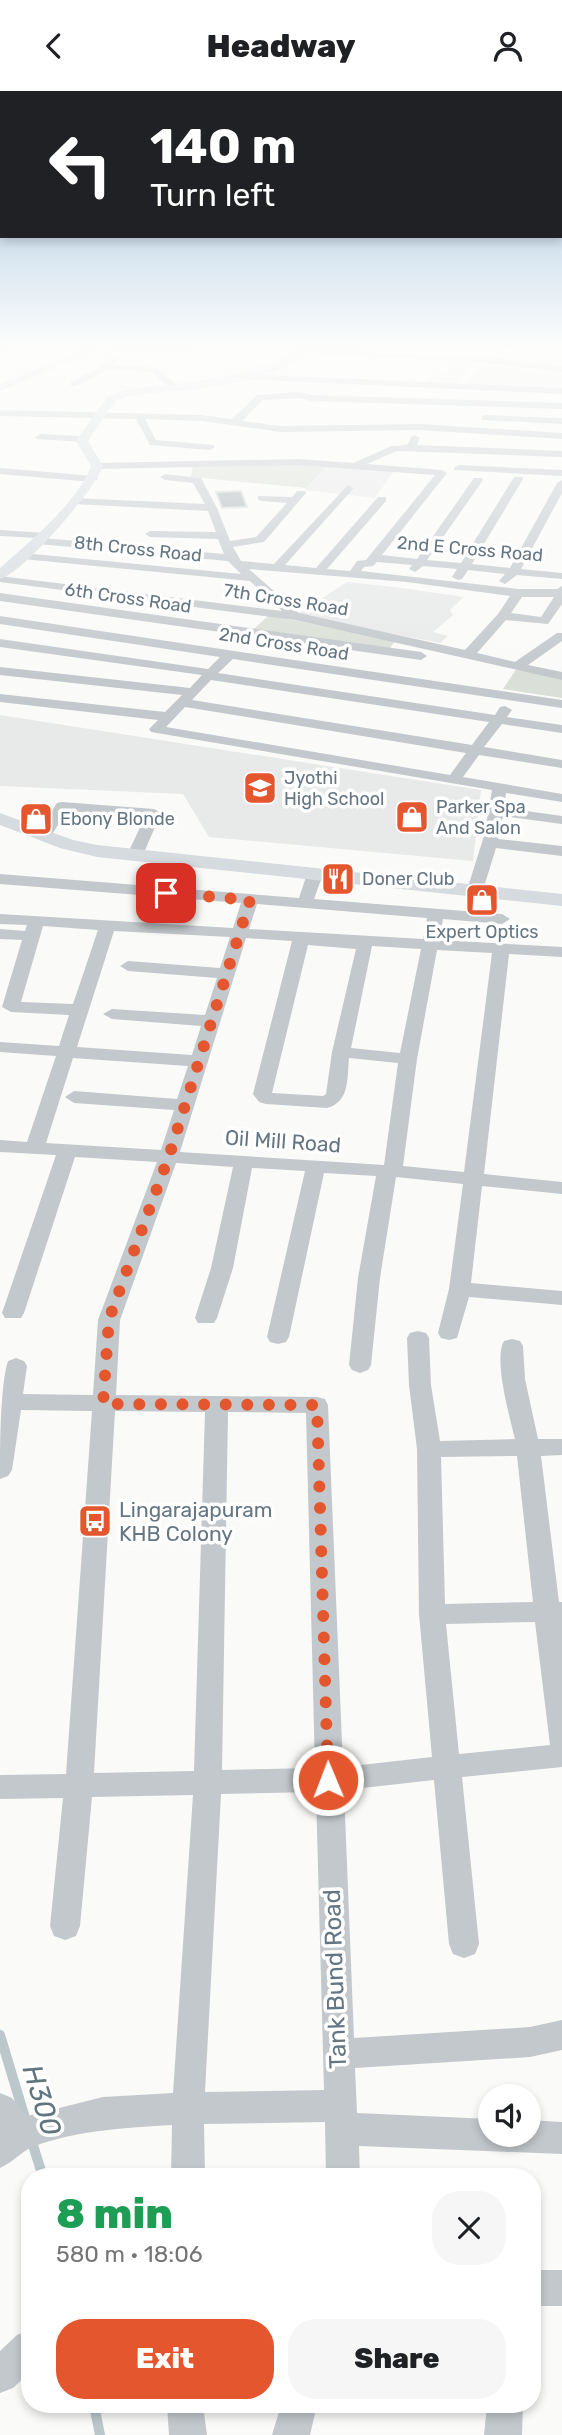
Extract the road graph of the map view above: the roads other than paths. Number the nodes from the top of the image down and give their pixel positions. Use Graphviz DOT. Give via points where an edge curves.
graph roads {
  1 [pos="88,455"];
  2 [pos="299,455"];
  3 [pos="379,455"];
  4 [pos="22,457"];
  5 [pos="298,462"];
  6 [pos="355,466"];
  7 [pos="459,468"];
  8 [pos="7,471"];
  9 [pos="562,473"];
  10 [pos="94,478"];
  11 [pos="478,479"];
  12 [pos="517,479"];
  13 [pos="562,483"];
  14 [pos="0,487"];
  15 [pos="348,488"];
  16 [pos="262,498"];
  17 [pos="382,499"];
  18 [pos="74,501"];
  19 [pos="212,508"];
  20 [pos="161,515"];
  21 [pos="0,533"];
  22 [pos="150,534"];
  23 [pos="40,538"];
  24 [pos="225,540"];
  25 [pos="138,549"];
  26 [pos="23,556"];
  27 [pos="374,558"];
  28 [pos="233,561"];
  29 [pos="421,562"];
  30 [pos="466,566"];
  31 [pos="277,567"];
  32 [pos="319,571"];
  33 [pos="514,571"];
  34 [pos="353,574"];
  35 [pos="562,576"];
  36 [pos="0,577"];
  37 [pos="251,578"];
  38 [pos="407,579"];
  39 [pos="453,584"];
  40 [pos="497,590"];
  41 [pos="518,593"];
  42 [pos="560,596"];
  43 [pos="0,597"];
  44 [pos="295,615"];
  45 [pos="503,616"];
  46 [pos="544,619"];
  47 [pos="562,619"];
  48 [pos="0,620"];
  49 [pos="561,636"];
  50 [pos="0,643"];
  51 [pos="231,653"];
  52 [pos="469,654"];
  53 [pos="501,661"];
  54 [pos="519,665"];
  55 [pos="0,671"];
  56 [pos="29,675"];
  57 [pos="210,675"];
  58 [pos="562,676"];
  59 [pos="194,692"];
  60 [pos="514,697"];
  61 [pos="1,698"];
  62 [pos="183,703"];
  63 [pos="562,703"];
  64 [pos="169,717"];
  65 [pos="497,720"];
  66 [pos="562,729"];
  67 [pos="475,750"];
  68 [pos="562,764"];
  69 [pos="453,781"];
  70 [pos="500,788"];
  71 [pos="562,798"];
  72 [pos="496,811"];
  73 [pos="0,820"];
  74 [pos="562,820"];
  75 [pos="44,836"];
  76 [pos="489,843"];
  77 [pos="562,851"];
  78 [pos="135,855"];
  79 [pos="315,874"];
  80 [pos="0,879"];
  81 [pos="475,890"];
  82 [pos="250,900"];
  83 [pos="562,900"];
  84 [pos="305,903"];
  85 [pos="75,904"];
  86 [pos="436,913"];
  87 [pos="0,919"];
  88 [pos="502,919"];
  89 [pos="107,925"];
  90 [pos="34,928"];
  91 [pos="240,932"];
  92 [pos="0,934"];
  93 [pos="431,943"];
  94 [pos="501,948"];
  95 [pos="562,952"];
  96 [pos="128,966"];
  97 [pos="226,974"];
  98 [pos="80,1010"];
  99 [pos="112,1014"];
  100 [pos="212,1021"];
  101 [pos="0,1047"];
  102 [pos="341,1052"];
  103 [pos="66,1053"];
  104 [pos="408,1059"];
  105 [pos="199,1061"];
  106 [pos="74,1097"];
  107 [pos="185,1105"];
  108 [pos="0,1146"];
  109 [pos="35,1147"];
  110 [pos="68,1149"];
  111 [pos="169,1156"];
  112 [pos="244,1161"];
  113 [pos="316,1166"];
  114 [pos="390,1171"];
  115 [pos="474,1179"];
  116 [pos="562,1188"];
  117 [pos="460,1289"];
  118 [pos="562,1298"];
  119 [pos="13,1313"];
  120 [pos="206,1318"];
  121 [pos="449,1333"];
  122 [pos="278,1337"];
  123 [pos="418,1338"];
  124 [pos="512,1346"];
  125 [pos="360,1365"];
  126 [pos="16,1366"];
  127 [pos="11,1402"];
  128 [pos="103,1404"];
  129 [pos="218,1405"];
  130 [pos="527,1447"];
  131 [pos="562,1447"];
  132 [pos="429,1448"];
  133 [pos="0,1471"];
  134 [pos="553,1611"];
  135 [pos="432,1614"];
  136 [pos="562,1741"];
  137 [pos="562,1755"];
  138 [pos="447,1769"];
  139 [pos="328,1780"];
  140 [pos="208,1782"];
  141 [pos="79,1784"];
  142 [pos="0,1787"];
  143 [pos="65,1926"];
  144 [pos="464,1944"];
  145 [pos="562,2035"];
  146 [pos="338,2054"];
  147 [pos="188,2108"];
  148 [pos="0,2109"];
  149 [pos="341,2117"];
  150 [pos="22,2137"];
  151 [pos="562,2138"];
  152 [pos="188,2168"];
  153 [pos="343,2168"];
  154 [pos="541,2288"];
  155 [pos="562,2288"];
  156 [pos="21,2356"];
  157 [pos="0,2375"];
  158 [pos="186,2413"];
  159 [pos="297,2413"];
  160 [pos="504,2413"];
  161 [pos="188,2435"];
  162 [pos="291,2435"];
  163 [pos="503,2435"];
  1 -- 10 [label="main road"];
  2 -- 5 [label="street"];
  3 -- 6 [label="street"];
  4 -- 8 [label="street"];
  5 -- 6 [label="street"];
  5 -- 10 [label="street" via="254,459"];
  6 -- 27 [label="street" via="443,471"];
  7 -- 9 [label="street"];
  8 -- 10 [label="street"];
  8 -- 14 [label="street"];
  10 -- 18 [label="main road"];
  10 -- 19 [label="street" via="197,480"];
  11 -- 29 [label="street"];
  12 -- 30 [label="street"];
  13 -- 33 [label="street"];
  15 -- 31 [label="street"];
  16 -- 24 [label="street" via="298,497 260,540"];
  17 -- 32 [label="street"];
  18 -- 20 [label="street"];
  18 -- 23 [label="main road"];
  19 -- 20 [label="street"];
  19 -- 24 [label="street"];
  20 -- 22 [label="street"];
  21 -- 23 [label="street"];
  22 -- 24 [label="street"];
  22 -- 25 [label="street"];
  23 -- 25 [label="street"];
  23 -- 26 [label="main road"];
  24 -- 28 [label="street"];
  25 -- 28 [label="street"];
  26 -- 36 [label="main road"];
  26 -- 37 [label="street, 8th Cross Road"];
  27 -- 29 [label="street, 2nd E Cross Road"];
  27 -- 34 [label="street" via="369,564 361,563"];
  28 -- 31 [label="street"];
  28 -- 37 [label="street"];
  29 -- 30 [label="street, 2nd E Cross Road"];
  29 -- 38 [label="street"];
  30 -- 33 [label="street, 2nd E Cross Road"];
  30 -- 39 [label="street"];
  31 -- 32 [label="street"];
  32 -- 34 [label="street"];
  33 -- 35 [label="street, 2nd E Cross Road"];
  33 -- 40 [label="street"];
  34 -- 38 [label="street"];
  36 -- 44 [label="street, 7th Cross Road"];
  37 -- 44 [label="street"];
  38 -- 39 [label="street"];
  39 -- 40 [label="street"];
  40 -- 41 [label="street"];
  41 -- 42 [label="street"];
  41 -- 45 [label="street"];
  42 -- 46 [label="street"];
  43 -- 53 [label="street, 6th Cross Road" via="430,658"];
  44 -- 52 [label="street, 7th Cross Road"];
  45 -- 46 [label="street"];
  45 -- 52 [label="street"];
  46 -- 47 [label="street"];
  48 -- 51 [label="street, 2nd Cross Road"];
  49 -- 54 [label="street"];
  50 -- 57 [label="street"];
  51 -- 57 [label="street"];
  51 -- 60 [label="street, 2nd Cross Road"];
  52 -- 53 [label="street, 7th Cross Road"];
  53 -- 54 [label="street, 7th Cross Road"];
  54 -- 58 [label="street, 7th Cross Road"];
  55 -- 56 [label="street"];
  56 -- 59 [label="street"];
  56 -- 61 [label="street"];
  57 -- 59 [label="street"];
  57 -- 65 [label="street"];
  59 -- 62 [label="street"];
  60 -- 63 [label="street, 2nd Cross Road"];
  60 -- 65 [label="street"];
  61 -- 64 [label="street"];
  62 -- 64 [label="street"];
  62 -- 67 [label="street"];
  64 -- 69 [label="street" via="156,729"];
  65 -- 66 [label="street"];
  65 -- 67 [label="street"];
  67 -- 68 [label="street"];
  67 -- 69 [label="street"];
  69 -- 70 [label="street"];
  70 -- 71 [label="street"];
  70 -- 72 [label="street"];
  72 -- 74 [label="street"];
  72 -- 76 [label="street"];
  73 -- 75 [label="main road"];
  75 -- 78 [label="main road" via="79,848"];
  75 -- 78 [label="street" via="62,806 154,813"];
  76 -- 77 [label="street"];
  76 -- 81 [label="street"];
  78 -- 79 [label="main road"];
  79 -- 81 [label="main road"];
  79 -- 84 [label="street"];
  80 -- 85 [label="street"];
  81 -- 83 [label="main road"];
  82 -- 84 [label="street"];
  82 -- 85 [label="street"];
  82 -- 91 [label="street"];
  84 -- 86 [label="street"];
  85 -- 89 [label="street"];
  85 -- 90 [label="street"];
  86 -- 88 [label="street"];
  86 -- 93 [label="street"];
  87 -- 90 [label="street"];
  89 -- 91 [label="street"];
  89 -- 98 [label="street"];
  90 -- 92 [label="street"];
  90 -- 98 [label="street" via="11,1007"];
  91 -- 93 [label="street"];
  91 -- 97 [label="street"];
  93 -- 94 [label="street"];
  93 -- 104 [label="street"];
  94 -- 95 [label="street"];
  94 -- 115 [label="street"];
  96 -- 97 [label="street"];
  97 -- 100 [label="street"];
  98 -- 103 [label="street"];
  99 -- 100 [label="street"];
  100 -- 105 [label="street"];
  101 -- 103 [label="street"];
  102 -- 102 [label="street" via="335,1096 330,1101 263,1096 302,941 364,946"];
  102 -- 104 [label="street"];
  103 -- 105 [label="street"];
  103 -- 109 [label="street"];
  104 -- 114 [label="street"];
  105 -- 107 [label="street"];
  106 -- 107 [label="street"];
  107 -- 111 [label="street"];
  108 -- 109 [label="street, Oil Mill Road"];
  109 -- 110 [label="street, Oil Mill Road"];
  110 -- 111 [label="street, Oil Mill Road"];
  110 -- 119 [label="street"];
  111 -- 112 [label="street, Oil Mill Road"];
  111 -- 128 [label="street" via="109,1319"];
  112 -- 113 [label="street, Oil Mill Road"];
  112 -- 120 [label="street" via="222,1268"];
  113 -- 114 [label="street, Oil Mill Road"];
  113 -- 122 [label="street"];
  114 -- 115 [label="street, Oil Mill Road"];
  114 -- 125 [label="street" via="369,1278"];
  115 -- 116 [label="street, Oil Mill Road"];
  115 -- 117 [label="street"];
  117 -- 118 [label="street"];
  117 -- 121 [label="street"];
  123 -- 132 [label="street"];
  124 -- 130 [label="street"];
  126 -- 127 [label="street"];
  127 -- 128 [label="street"];
  127 -- 133 [label="street"];
  128 -- 129 [label="street"];
  128 -- 141 [label="street"];
  129 -- 139 [label="street, Tank Bund Road" via="317,1405"];
  129 -- 140 [label="street"];
  130 -- 131 [label="street"];
  130 -- 132 [label="street"];
  130 -- 134 [label="street"];
  132 -- 135 [label="street"];
  134 -- 135 [label="street"];
  134 -- 136 [label="street"];
  135 -- 138 [label="street"];
  137 -- 138 [label="street"];
  138 -- 139 [label="street"];
  138 -- 144 [label="street"];
  139 -- 140 [label="street"];
  139 -- 146 [label="street, Tank Bund Road"];
  140 -- 141 [label="street"];
  140 -- 147 [label="street"];
  141 -- 142 [label="street"];
  141 -- 143 [label="street"];
  145 -- 146 [label="street" via="530,2042"];
  146 -- 149 [label="street, Tank Bund Road"];
  147 -- 149 [label="street"];
  147 -- 150 [label="street" via="103,2113"];
  147 -- 152 [label="street"];
  148 -- 150 [label="street"];
  149 -- 151 [label="street"];
  149 -- 153 [label="street, Tank Bund Road"];
  154 -- 155 [label="street"];
  156 -- 157 [label="street"];
  158 -- 161 [label="street"];
  159 -- 162 [label="street"];
  160 -- 163 [label="street"];
}
